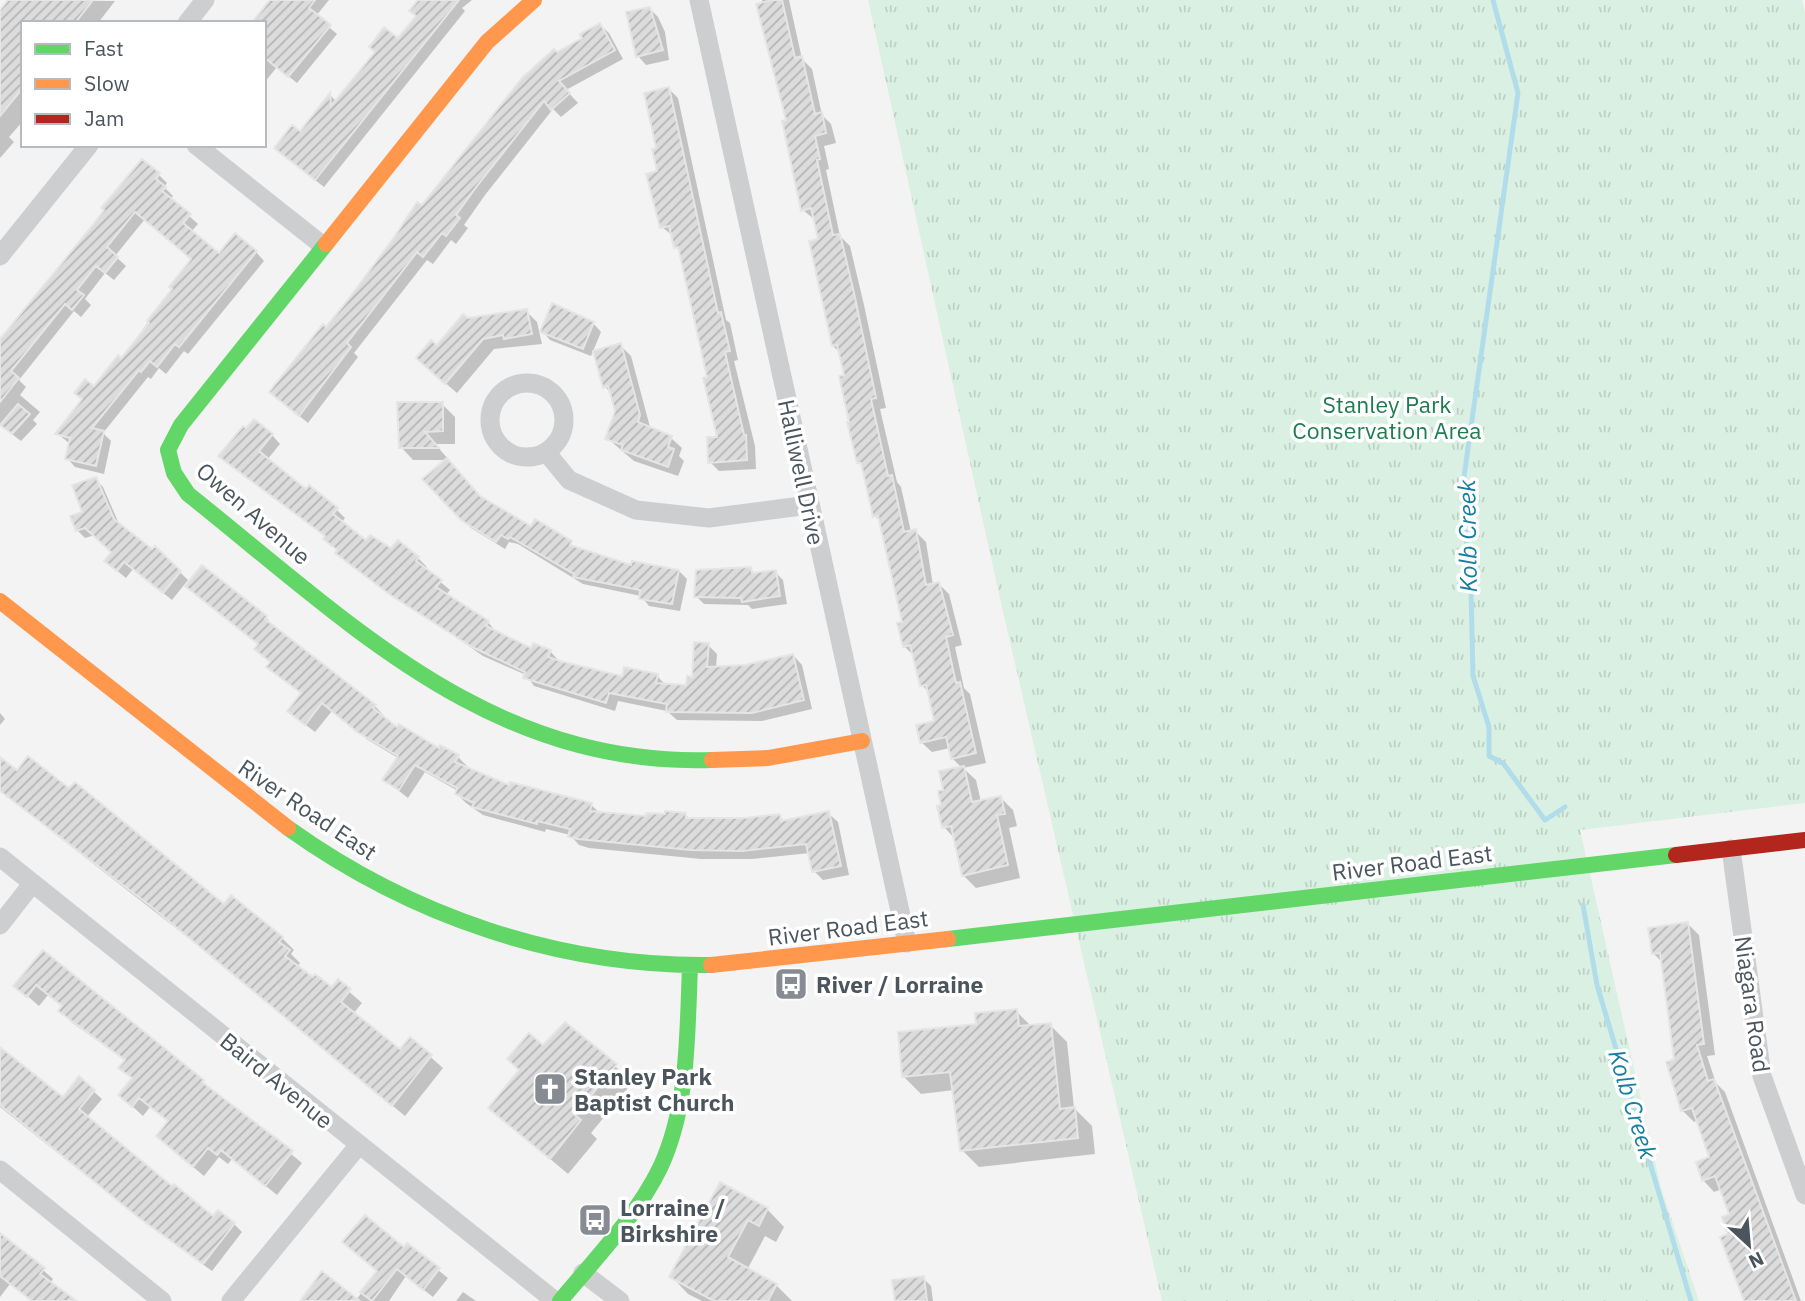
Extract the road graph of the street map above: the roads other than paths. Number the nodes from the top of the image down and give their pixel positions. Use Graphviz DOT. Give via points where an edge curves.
graph roads {
  1 [pos="205,0"];
  2 [pos="534,0"];
  3 [pos="699,0"];
  4 [pos="189,21"];
  5 [pos="87,147"];
  6 [pos="199,147"];
  7 [pos="322,245"];
  8 [pos="0,256"];
  9 [pos="546,452"];
  10 [pos="808,505"];
  11 [pos="0,601"];
  12 [pos="862,741"];
  13 [pos="1805,840"];
  14 [pos="1731,849"];
  15 [pos="0,857"];
  16 [pos="32,884"];
  17 [pos="0,925"];
  18 [pos="907,943"];
  19 [pos="690,967"];
  20 [pos="358,1146"];
  21 [pos="0,1170"];
  22 [pos="1805,1195"];
  23 [pos="583,1273"];
  24 [pos="162,1301"];
  25 [pos="231,1301"];
  26 [pos="558,1301"];
  27 [pos="620,1301"];
  1 -- 4 [label="street"];
  2 -- 7 [label="street, Owen Avenue" via="486,41"];
  3 -- 10 [label="street, Halliwell Drive"];
  5 -- 8 [label="street"];
  6 -- 7 [label="street"];
  7 -- 12 [label="street, Owen Avenue" via="181,425 168,450 174,472 188,494 406,667 449,693 542,736 592,749 678,761 768,758"];
  9 -- 10 [label="street" via="569,480 636,510 709,518"];
  10 -- 12 [label="street, Halliwell Drive"];
  11 -- 19 [label="street, River Road East" via="267,814 380,885 516,938 572,952"];
  12 -- 18 [label="street, Halliwell Drive"];
  13 -- 14 [label="street, River Road East"];
  14 -- 18 [label="street, River Road East"];
  14 -- 22 [label="street, Niagara Road" via="1762,1076"];
  15 -- 16 [label="street, Baird Avenue"];
  16 -- 17 [label="street"];
  16 -- 20 [label="street, Baird Avenue"];
  18 -- 19 [label="street, River Road East"];
  19 -- 23 [label="street" via="684,1081 673,1131 659,1169"];
  20 -- 25 [label="street"];
  20 -- 26 [label="street, Baird Avenue"];
  21 -- 24 [label="street"];
  23 -- 26 [label="street"];
  23 -- 27 [label="street"];
}
